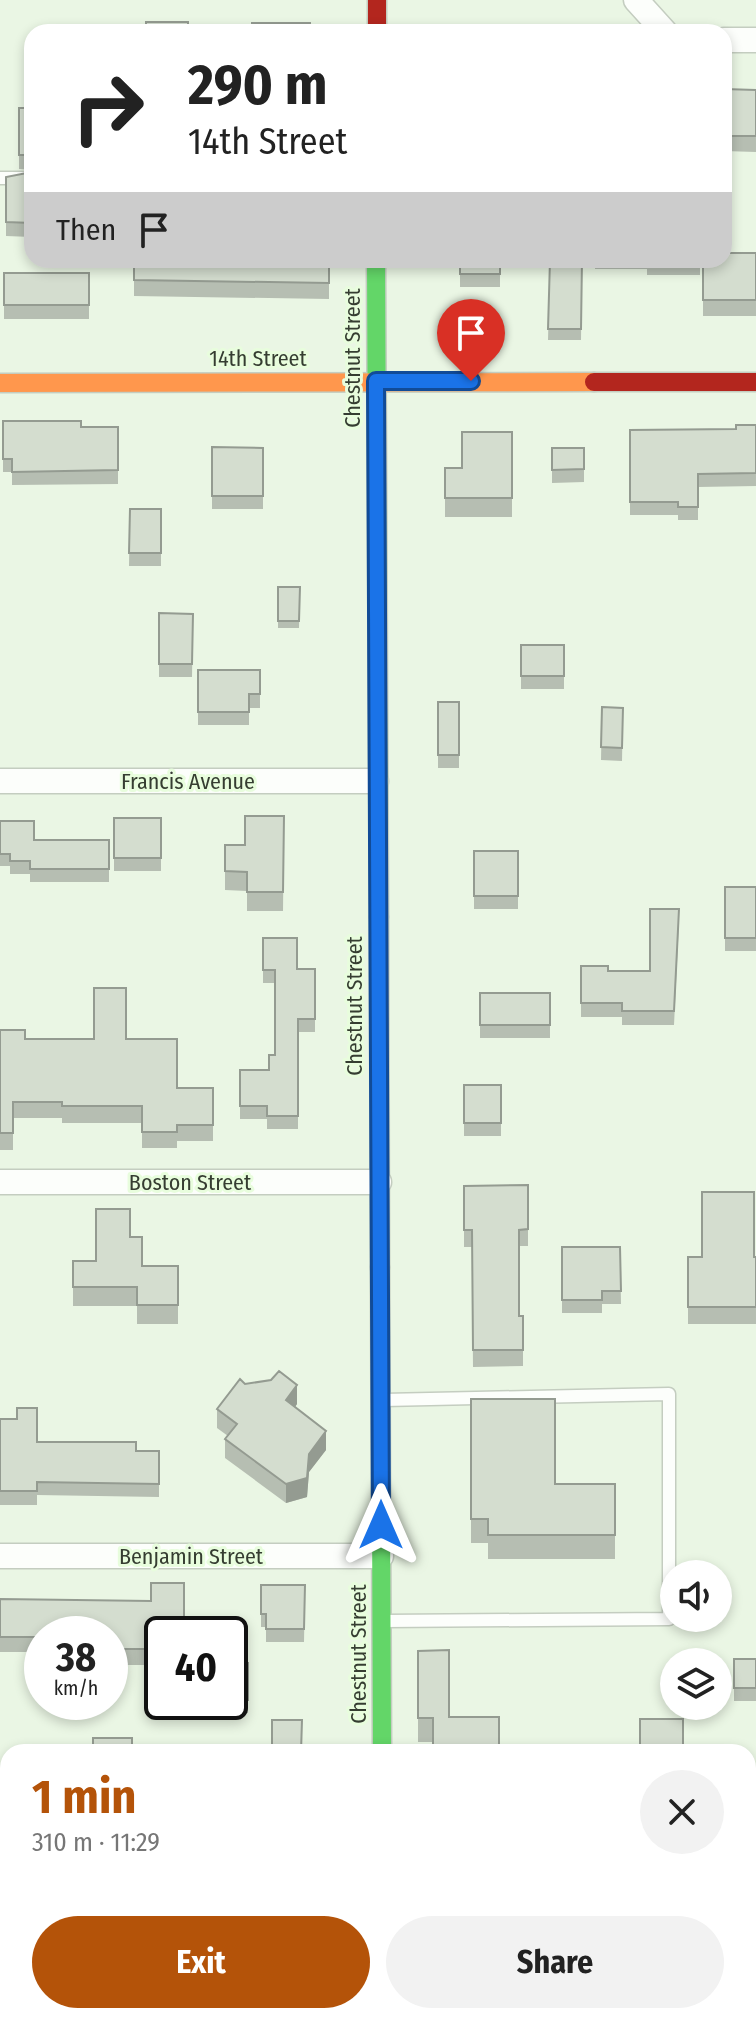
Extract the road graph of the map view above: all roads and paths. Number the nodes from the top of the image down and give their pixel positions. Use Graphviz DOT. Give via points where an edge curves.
graph roads {
  1 [pos="377,0"];
  2 [pos="636,0"];
  3 [pos="377,24"];
  4 [pos="658,24"];
  5 [pos="732,40"];
  6 [pos="756,40"];
  7 [pos="0,178"];
  8 [pos="24,178"];
  9 [pos="376,268"];
  10 [pos="376,381"];
  11 [pos="756,382"];
  12 [pos="0,383"];
  13 [pos="0,781"];
  14 [pos="376,781"];
  15 [pos="0,1182"];
  16 [pos="379,1182"];
  17 [pos="381,1400"];
  18 [pos="0,1556"];
  19 [pos="381,1556"];
  20 [pos="382,1621"];
  21 [pos="382,1744"];
  1 -- 3 [label="street"];
  2 -- 4 [label="street"];
  5 -- 6 [label="street"];
  7 -- 8 [label="lane"];
  9 -- 10 [label="street, Chestnut Street"];
  10 -- 11 [label="street, 14th Street"];
  10 -- 12 [label="street, 14th Street"];
  10 -- 14 [label="street, Chestnut Street"];
  13 -- 14 [label="street, Francis Avenue"];
  14 -- 16 [label="street, Chestnut Street"];
  15 -- 16 [label="street, Boston Street"];
  16 -- 17 [label="street, Chestnut Street"];
  17 -- 19 [label="street, Chestnut Street"];
  17 -- 20 [label="lane" via="669,1394 669,1619"];
  18 -- 19 [label="street, Benjamin Street"];
  19 -- 20 [label="street, Chestnut Street"];
  20 -- 21 [label="street, Chestnut Street"];
}
